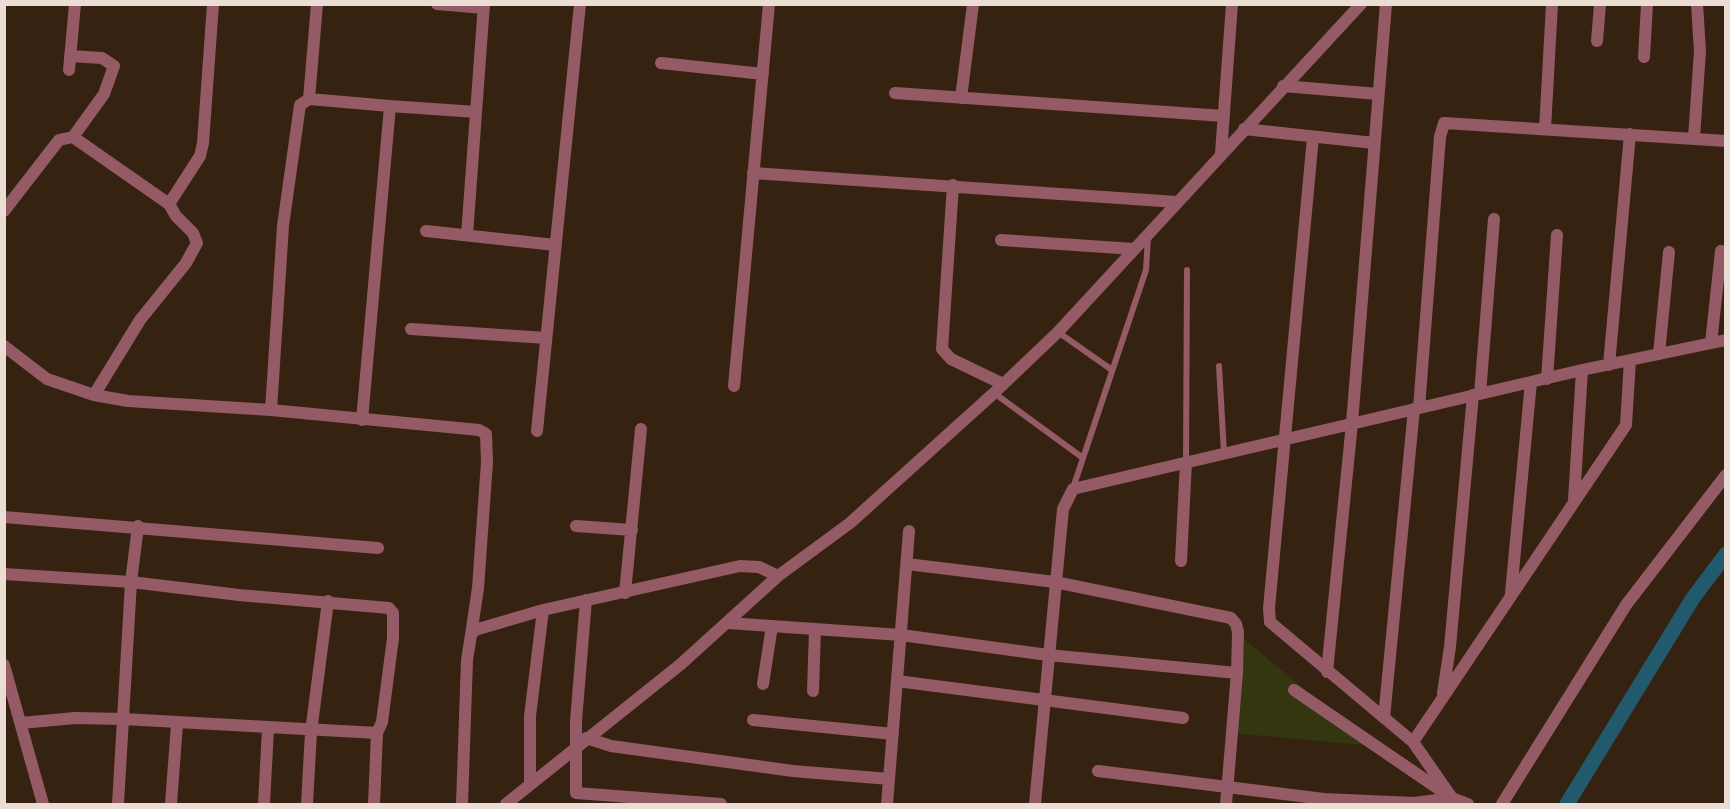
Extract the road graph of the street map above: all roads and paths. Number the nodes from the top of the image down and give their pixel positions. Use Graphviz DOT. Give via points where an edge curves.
graph roads {
  1 [pos="75,4"];
  2 [pos="213,4"];
  3 [pos="317,4"];
  4 [pos="437,4"];
  5 [pos="580,4"];
  6 [pos="769,4"];
  7 [pos="973,4"];
  8 [pos="1233,4"];
  9 [pos="1361,4"];
  10 [pos="1386,4"];
  11 [pos="1552,4"];
  12 [pos="1600,4"];
  13 [pos="1647,4"];
  14 [pos="1697,4"];
  15 [pos="484,6"];
  16 [pos="1598,41"];
  17 [pos="70,56"];
  18 [pos="1644,57"];
  19 [pos="661,63"];
  20 [pos="69,70"];
  21 [pos="763,74"];
  22 [pos="1283,87"];
  23 [pos="895,93"];
  24 [pos="1378,94"];
  25 [pos="961,98"];
  26 [pos="309,99"];
  27 [pos="390,106"];
  28 [pos="476,112"];
  29 [pos="1224,116"];
  30 [pos="1244,129"];
  31 [pos="1545,129"];
  32 [pos="1630,134"];
  33 [pos="73,137"];
  34 [pos="1313,137"];
  35 [pos="1694,138"];
  36 [pos="1725,141"];
  37 [pos="1374,143"];
  38 [pos="1221,153"];
  39 [pos="753,173"];
  40 [pos="953,185"];
  41 [pos="1177,202"];
  42 [pos="169,204"];
  43 [pos="4,212"];
  44 [pos="1494,219"];
  45 [pos="426,231"];
  46 [pos="1148,234"];
  47 [pos="467,235"];
  48 [pos="1557,235"];
  49 [pos="1001,240"];
  50 [pos="555,245"];
  51 [pos="1134,249"];
  52 [pos="1721,251"];
  53 [pos="1669,252"];
  54 [pos="1187,270"];
  55 [pos="411,329"];
  56 [pos="1058,332"];
  57 [pos="546,338"];
  58 [pos="1725,340"];
  59 [pos="1711,343"];
  60 [pos="4,346"];
  61 [pos="1659,354"];
  62 [pos="1630,360"];
  63 [pos="1609,365"];
  64 [pos="1219,366"];
  65 [pos="1113,370"];
  66 [pos="1582,370"];
  67 [pos="1547,379"];
  68 [pos="1531,382"];
  69 [pos="1004,384"];
  70 [pos="734,386"];
  71 [pos="994,393"];
  72 [pos="94,395"];
  73 [pos="1476,395"];
  74 [pos="1417,408"];
  75 [pos="272,410"];
  76 [pos="362,420"];
  77 [pos="1352,423"];
  78 [pos="641,429"];
  79 [pos="537,431"];
  80 [pos="1286,438"];
  81 [pos="1224,453"];
  82 [pos="1083,458"];
  83 [pos="1186,462"];
  84 [pos="1725,475"];
  85 [pos="1073,489"];
  86 [pos="1574,502"];
  87 [pos="4,517"];
  88 [pos="138,526"];
  89 [pos="576,526"];
  90 [pos="632,530"];
  91 [pos="909,531"];
  92 [pos="378,548"];
  93 [pos="1181,561"];
  94 [pos="907,564"];
  95 [pos="4,574"];
  96 [pos="778,576"];
  97 [pos="131,582"];
  98 [pos="1055,582"];
  99 [pos="625,593"];
  100 [pos="1511,596"];
  101 [pos="586,600"];
  102 [pos="328,601"];
  103 [pos="543,610"];
  104 [pos="728,623"];
  105 [pos="772,626"];
  106 [pos="815,630"];
  107 [pos="471,635"];
  108 [pos="901,635"];
  109 [pos="1048,655"];
  110 [pos="4,665"];
  111 [pos="1327,672"];
  112 [pos="1237,673"];
  113 [pos="897,681"];
  114 [pos="763,684"];
  115 [pos="1294,690"];
  116 [pos="813,691"];
  117 [pos="1442,698"];
  118 [pos="1044,700"];
  119 [pos="1183,718"];
  120 [pos="1384,718"];
  121 [pos="123,719"];
  122 [pos="753,720"];
  123 [pos="21,723"];
  124 [pos="177,724"];
  125 [pos="268,729"];
  126 [pos="311,732"];
  127 [pos="377,733"];
  128 [pos="893,734"];
  129 [pos="586,738"];
  130 [pos="1413,742"];
  131 [pos="576,746"];
  132 [pos="1098,771"];
  133 [pos="889,779"];
  134 [pos="526,787"];
  135 [pos="1228,787"];
  136 [pos="1452,798"];
  137 [pos="1276,799"];
  138 [pos="1324,802"];
  139 [pos="43,804"];
  140 [pos="118,804"];
  141 [pos="171,804"];
  142 [pos="264,804"];
  143 [pos="307,804"];
  144 [pos="374,804"];
  145 [pos="462,804"];
  146 [pos="506,804"];
  147 [pos="521,804"];
  148 [pos="721,804"];
  149 [pos="887,804"];
  150 [pos="1035,804"];
  151 [pos="1226,804"];
  152 [pos="1468,804"];
  153 [pos="1502,804"];
  1 -- 17 [label="street"];
  2 -- 42 [label="street" via="203,143 200,156"];
  3 -- 26 [label="street"];
  4 -- 15 [label="street"];
  5 -- 50 [label="street"];
  6 -- 21 [label="street"];
  7 -- 25 [label="street"];
  8 -- 29 [label="street"];
  9 -- 22 [label="street"];
  10 -- 24 [label="street"];
  11 -- 31 [label="street"];
  12 -- 16 [label="street"];
  13 -- 18 [label="street"];
  14 -- 35 [label="street" via="1700,63"];
  15 -- 28 [label="street"];
  17 -- 20 [label="street"];
  17 -- 33 [label="street" via="102,58 114,66 104,94"];
  19 -- 21 [label="street"];
  21 -- 39 [label="street"];
  22 -- 24 [label="street"];
  22 -- 30 [label="street"];
  23 -- 25 [label="street"];
  24 -- 37 [label="street"];
  25 -- 29 [label="street"];
  26 -- 27 [label="street"];
  26 -- 75 [label="street" via="300,105 283,226"];
  27 -- 28 [label="street"];
  27 -- 76 [label="street"];
  28 -- 47 [label="street"];
  29 -- 38 [label="street"];
  30 -- 34 [label="street"];
  30 -- 38 [label="street"];
  31 -- 32 [label="street"];
  31 -- 74 [label="street" via="1450,122 1441,128"];
  32 -- 35 [label="street"];
  32 -- 63 [label="street"];
  33 -- 42 [label="street"];
  33 -- 43 [label="street" via="59,140"];
  34 -- 37 [label="street"];
  34 -- 80 [label="street"];
  35 -- 36 [label="street"];
  37 -- 77 [label="street"];
  38 -- 41 [label="street"];
  39 -- 40 [label="street"];
  39 -- 70 [label="street"];
  40 -- 41 [label="street"];
  40 -- 69 [label="street" via="942,349 951,359"];
  41 -- 46 [label="street"];
  42 -- 72 [label="street" via="193,233 195,250 140,320"];
  44 -- 73 [label="street"];
  45 -- 47 [label="street"];
  46 -- 51 [label="street"];
  46 -- 65 [label="lane" via="1146,270"];
  47 -- 50 [label="street"];
  48 -- 67 [label="street"];
  49 -- 51 [label="street"];
  50 -- 57 [label="street"];
  51 -- 56 [label="street"];
  52 -- 59 [label="street"];
  53 -- 61 [label="street"];
  54 -- 83 [label="lane"];
  55 -- 57 [label="street"];
  56 -- 65 [label="lane"];
  56 -- 69 [label="street"];
  57 -- 79 [label="street"];
  58 -- 59 [label="street"];
  59 -- 61 [label="street"];
  60 -- 72 [label="street" via="46,380"];
  61 -- 62 [label="street"];
  62 -- 63 [label="street"];
  62 -- 86 [label="street" via="1626,425"];
  63 -- 66 [label="street"];
  64 -- 81 [label="lane"];
  65 -- 82 [label="lane"];
  66 -- 67 [label="street"];
  66 -- 86 [label="street"];
  67 -- 68 [label="street"];
  68 -- 73 [label="street"];
  68 -- 100 [label="street"];
  69 -- 71 [label="street"];
  71 -- 82 [label="lane"];
  71 -- 96 [label="street" via="850,523"];
  72 -- 75 [label="street" via="128,401"];
  73 -- 74 [label="street"];
  73 -- 117 [label="street"];
  74 -- 77 [label="street"];
  74 -- 120 [label="street"];
  75 -- 76 [label="street"];
  76 -- 107 [label="street" via="479,430 486,434 478,588"];
  77 -- 80 [label="street"];
  77 -- 111 [label="street"];
  78 -- 90 [label="street"];
  80 -- 81 [label="street"];
  80 -- 111 [label="street" via="1270,622"];
  81 -- 83 [label="street"];
  82 -- 85 [label="lane"];
  83 -- 85 [label="street"];
  83 -- 93 [label="street"];
  84 -- 153 [label="street" via="1626,605"];
  85 -- 98 [label="street" via="1063,509"];
  86 -- 100 [label="street"];
  87 -- 88 [label="street"];
  88 -- 92 [label="street"];
  88 -- 97 [label="street"];
  89 -- 90 [label="street"];
  90 -- 99 [label="street"];
  91 -- 94 [label="street"];
  94 -- 98 [label="street"];
  94 -- 108 [label="street"];
  95 -- 97 [label="street"];
  96 -- 99 [label="street" via="748,565"];
  96 -- 104 [label="street"];
  97 -- 102 [label="street"];
  97 -- 121 [label="street"];
  98 -- 109 [label="street"];
  98 -- 112 [label="street" via="1230,618 1238,632"];
  99 -- 101 [label="street"];
  100 -- 117 [label="street"];
  101 -- 103 [label="street"];
  101 -- 131 [label="street"];
  102 -- 126 [label="street"];
  102 -- 127 [label="street" via="380,605 393,613 382,722"];
  103 -- 107 [label="street" via="483,627"];
  103 -- 134 [label="street"];
  104 -- 105 [label="street"];
  104 -- 129 [label="street"];
  105 -- 106 [label="street"];
  105 -- 114 [label="street"];
  106 -- 108 [label="street"];
  106 -- 116 [label="street"];
  107 -- 145 [label="street"];
  108 -- 109 [label="street"];
  108 -- 113 [label="street"];
  109 -- 112 [label="street"];
  109 -- 118 [label="street"];
  110 -- 123 [label="street"];
  111 -- 120 [label="street"];
  112 -- 135 [label="street"];
  113 -- 118 [label="street"];
  113 -- 128 [label="street"];
  115 -- 136 [label="street"];
  117 -- 130 [label="street"];
  118 -- 119 [label="street"];
  118 -- 150 [label="street"];
  120 -- 130 [label="street"];
  121 -- 123 [label="street"];
  121 -- 124 [label="street"];
  121 -- 140 [label="street"];
  122 -- 128 [label="street"];
  123 -- 139 [label="street"];
  124 -- 125 [label="street"];
  124 -- 141 [label="street"];
  125 -- 126 [label="street"];
  125 -- 142 [label="street"];
  126 -- 127 [label="street"];
  126 -- 143 [label="street"];
  127 -- 144 [label="street"];
  128 -- 133 [label="street"];
  129 -- 131 [label="street"];
  129 -- 133 [label="street" via="611,746"];
  130 -- 136 [label="street"];
  131 -- 134 [label="street"];
  131 -- 148 [label="street" via="576,793"];
  132 -- 135 [label="street"];
  133 -- 149 [label="street"];
  134 -- 146 [label="street"];
  134 -- 147 [label="street"];
  135 -- 137 [label="street"];
  135 -- 151 [label="street"];
  136 -- 138 [label="street" via="1414,803"];
  136 -- 152 [label="street"];
  137 -- 138 [label="street"];
}
